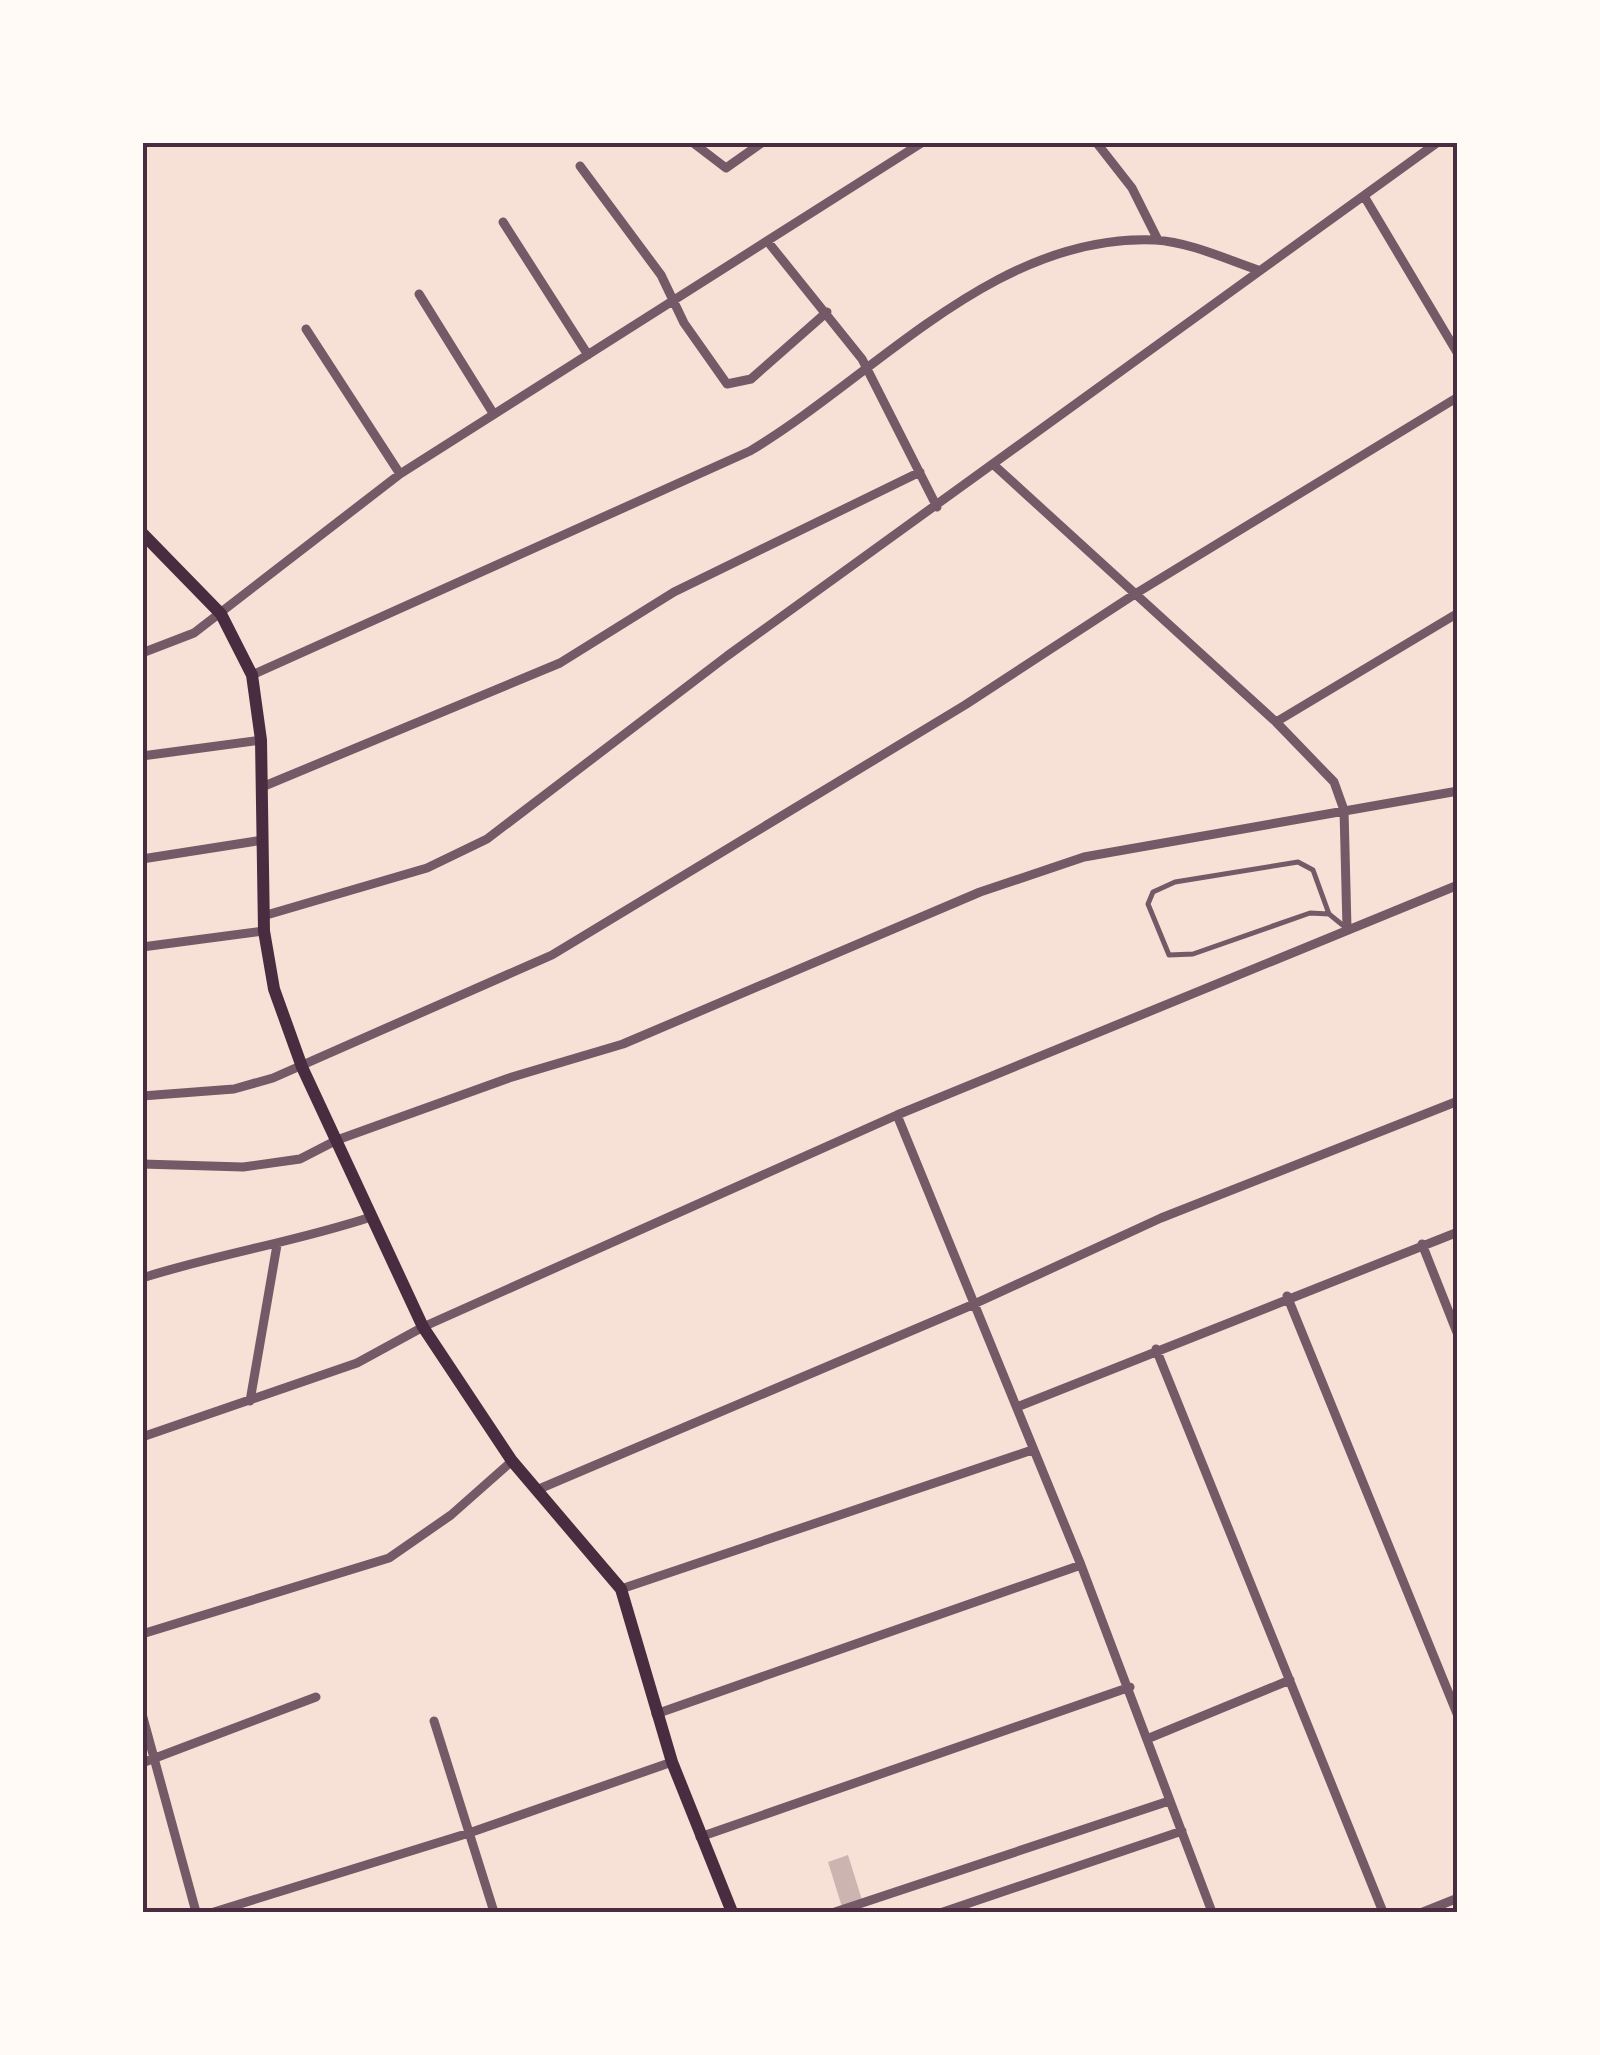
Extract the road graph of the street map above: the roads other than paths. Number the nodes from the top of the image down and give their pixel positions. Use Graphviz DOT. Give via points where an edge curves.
graph roads {
  1 [pos="692,142"];
  2 [pos="763,142"];
  3 [pos="922,142"];
  4 [pos="1096,142"];
  5 [pos="1438,142"];
  6 [pos="580,166"];
  7 [pos="1364,196"];
  8 [pos="503,222"];
  9 [pos="1158,240"];
  10 [pos="768,242"];
  11 [pos="1258,270"];
  12 [pos="418,294"];
  13 [pos="673,300"];
  14 [pos="826,312"];
  15 [pos="306,329"];
  16 [pos="588,354"];
  17 [pos="1458,354"];
  18 [pos="867,370"];
  19 [pos="1458,396"];
  20 [pos="493,413"];
  21 [pos="995,466"];
  22 [pos="920,472"];
  23 [pos="400,474"];
  24 [pos="937,507"];
  25 [pos="142,533"];
  26 [pos="1134,594"];
  27 [pos="222,614"];
  28 [pos="1458,614"];
  29 [pos="142,653"];
  30 [pos="252,675"];
  31 [pos="1276,722"];
  32 [pos="261,740"];
  33 [pos="142,756"];
  34 [pos="262,787"];
  35 [pos="1458,791"];
  36 [pos="1344,810"];
  37 [pos="263,840"];
  38 [pos="142,860"];
  39 [pos="1458,885"];
  40 [pos="1329,914"];
  41 [pos="263,916"];
  42 [pos="1347,928"];
  43 [pos="264,932"];
  44 [pos="142,948"];
  45 [pos="302,1067"];
  46 [pos="142,1096"];
  47 [pos="1458,1101"];
  48 [pos="897,1116"];
  49 [pos="337,1140"];
  50 [pos="142,1164"];
  51 [pos="370,1217"];
  52 [pos="1458,1232"];
  53 [pos="1422,1244"];
  54 [pos="278,1245"];
  55 [pos="142,1278"];
  56 [pos="1287,1296"];
  57 [pos="972,1305"];
  58 [pos="424,1328"];
  59 [pos="1458,1336"];
  60 [pos="1156,1349"];
  61 [pos="250,1401"];
  62 [pos="1017,1407"];
  63 [pos="142,1438"];
  64 [pos="1032,1450"];
  65 [pos="512,1461"];
  66 [pos="539,1489"];
  67 [pos="1081,1565"];
  68 [pos="621,1589"];
  69 [pos="142,1634"];
  70 [pos="1458,1676"];
  71 [pos="1290,1680"];
  72 [pos="1444,1682"];
  73 [pos="1130,1688"];
  74 [pos="316,1697"];
  75 [pos="142,1714"];
  76 [pos="656,1714"];
  77 [pos="1458,1716"];
  78 [pos="434,1721"];
  79 [pos="1147,1739"];
  80 [pos="154,1758"];
  81 [pos="672,1762"];
  82 [pos="142,1763"];
  83 [pos="1169,1801"];
  84 [pos="1182,1831"];
  85 [pos="469,1833"];
  86 [pos="700,1838"];
  87 [pos="1458,1898"];
  88 [pos="196,1912"];
  89 [pos="214,1912"];
  90 [pos="494,1912"];
  91 [pos="732,1912"];
  92 [pos="834,1912"];
  93 [pos="943,1912"];
  94 [pos="1212,1912"];
  95 [pos="1383,1912"];
  96 [pos="1424,1912"];
  1 -- 2 [label="street" via="726,168"];
  3 -- 10 [label="street"];
  4 -- 9 [label="street" via="1132,188"];
  5 -- 7 [label="street"];
  6 -- 13 [label="street"];
  7 -- 11 [label="street"];
  7 -- 17 [label="street"];
  8 -- 16 [label="street"];
  9 -- 11 [label="street"];
  9 -- 18 [label="street" via="1084,246 1027,262"];
  10 -- 13 [label="street"];
  10 -- 14 [label="street"];
  11 -- 21 [label="street"];
  12 -- 20 [label="street"];
  13 -- 14 [label="street" via="727,384 750,379"];
  13 -- 16 [label="street"];
  14 -- 18 [label="street"];
  15 -- 23 [label="street"];
  16 -- 20 [label="street"];
  18 -- 22 [label="street"];
  18 -- 30 [label="street" via="750,451"];
  19 -- 26 [label="street"];
  20 -- 23 [label="street"];
  21 -- 24 [label="street"];
  21 -- 26 [label="street"];
  22 -- 24 [label="street"];
  22 -- 34 [label="street" via="674,592 560,663"];
  23 -- 27 [label="street"];
  24 -- 41 [label="street" via="461,856"];
  25 -- 27 [label="main road"];
  26 -- 31 [label="street"];
  26 -- 45 [label="street" via="552,956"];
  27 -- 29 [label="street"];
  27 -- 30 [label="main road"];
  28 -- 31 [label="street"];
  30 -- 32 [label="main road"];
  31 -- 36 [label="street" via="1334,782"];
  32 -- 33 [label="street"];
  32 -- 34 [label="main road"];
  34 -- 37 [label="main road"];
  35 -- 36 [label="street"];
  36 -- 42 [label="street"];
  36 -- 49 [label="street" via="1125,848 1032,872 623,1044"];
  37 -- 38 [label="street"];
  37 -- 41 [label="main road"];
  39 -- 42 [label="street"];
  40 -- 40 [label="lane" via="1310,913 1192,954 1169,955 1148,904 1153,892 1174,882 1298,862 1313,870"];
  40 -- 42 [label="lane"];
  41 -- 43 [label="main road"];
  42 -- 48 [label="street"];
  43 -- 44 [label="street"];
  43 -- 45 [label="main road" via="274,989"];
  45 -- 46 [label="street" via="234,1088"];
  45 -- 49 [label="main road"];
  47 -- 57 [label="street" via="1161,1218"];
  48 -- 57 [label="street"];
  48 -- 58 [label="street"];
  49 -- 50 [label="street" via="265,1166"];
  49 -- 51 [label="main road"];
  51 -- 54 [label="street"];
  51 -- 58 [label="main road"];
  52 -- 53 [label="street"];
  53 -- 56 [label="street"];
  53 -- 59 [label="street"];
  54 -- 55 [label="street"];
  54 -- 61 [label="street"];
  56 -- 60 [label="street"];
  56 -- 72 [label="street"];
  57 -- 62 [label="street"];
  57 -- 66 [label="street"];
  58 -- 61 [label="street" via="357,1363"];
  58 -- 65 [label="main road"];
  60 -- 62 [label="street"];
  60 -- 71 [label="street"];
  61 -- 63 [label="street"];
  62 -- 64 [label="street"];
  64 -- 67 [label="street"];
  64 -- 68 [label="street"];
  65 -- 66 [label="main road"];
  65 -- 69 [label="street" via="389,1558"];
  66 -- 68 [label="main road"];
  67 -- 73 [label="street"];
  67 -- 76 [label="street"];
  68 -- 76 [label="main road"];
  70 -- 72 [label="street"];
  71 -- 79 [label="street"];
  71 -- 95 [label="street"];
  72 -- 77 [label="street"];
  73 -- 79 [label="street"];
  73 -- 86 [label="street"];
  74 -- 80 [label="street"];
  75 -- 80 [label="street"];
  76 -- 81 [label="main road"];
  78 -- 85 [label="street"];
  79 -- 83 [label="street"];
  80 -- 82 [label="street"];
  80 -- 88 [label="street"];
  81 -- 85 [label="street"];
  81 -- 86 [label="main road"];
  83 -- 84 [label="street"];
  83 -- 92 [label="street"];
  84 -- 93 [label="street"];
  84 -- 94 [label="street"];
  85 -- 89 [label="street"];
  85 -- 90 [label="street"];
  86 -- 91 [label="main road"];
  87 -- 96 [label="street"];
}
